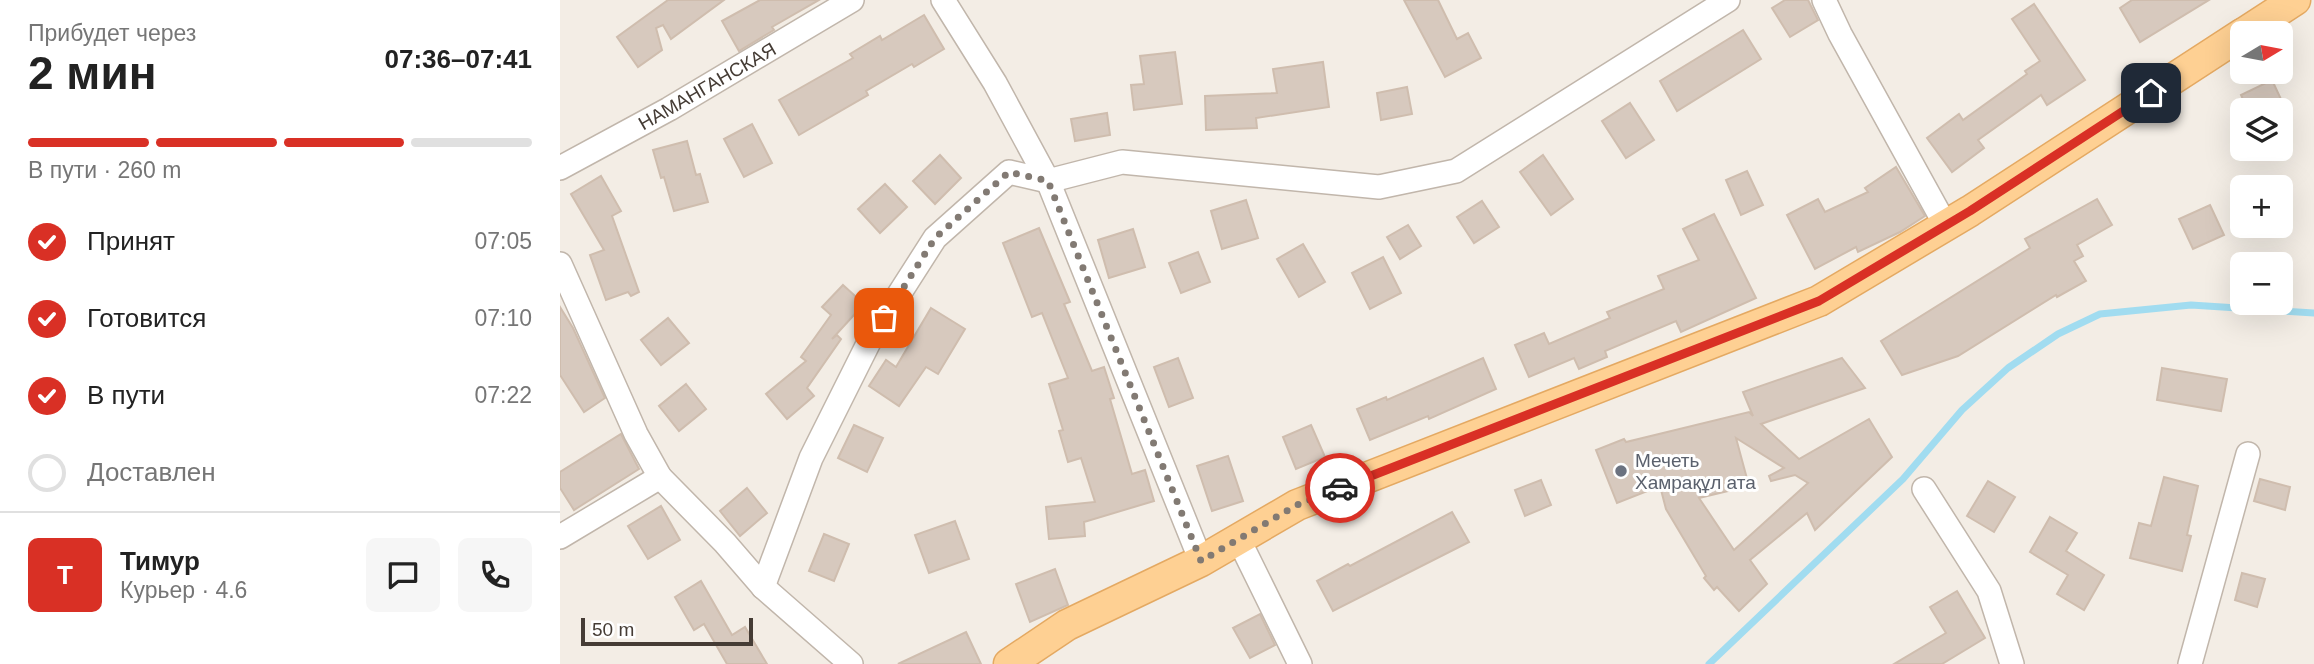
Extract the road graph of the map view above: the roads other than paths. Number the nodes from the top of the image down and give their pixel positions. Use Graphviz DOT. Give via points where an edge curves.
graph roads {
  1 [pos="852,0"];
  2 [pos="943,0"];
  3 [pos="1728,0"];
  4 [pos="1824,0"];
  5 [pos="2295,0"];
  6 [pos="2263,21"];
  7 [pos="2230,42"];
  8 [pos="560,168"];
  9 [pos="1048,181"];
  10 [pos="1946,226"];
  11 [pos="560,264"];
  12 [pos="2248,454"];
  13 [pos="660,477"];
  14 [pos="1924,489"];
  15 [pos="560,537"];
  16 [pos="1238,538"];
  17 [pos="1201,561"];
  18 [pos="763,587"];
  19 [pos="851,664"];
  20 [pos="1009,664"];
  21 [pos="1300,664"];
  22 [pos="2012,664"];
  23 [pos="2190,664"];
  1 -- 8 [label="street, НАМАНГАНСКАЯ"];
  2 -- 9 [label="street"];
  3 -- 9 [label="street" via="1456,171 1379,187 1122,162"];
  4 -- 10 [label="street"];
  5 -- 6 [label="main road"];
  7 -- 10 [label="main road"];
  9 -- 17 [label="street"];
  9 -- 18 [label="street" via="1009,172 935,238 871,338 811,458"];
  10 -- 16 [label="main road" via="1819,301 1297,505"];
  11 -- 13 [label="street"];
  12 -- 23 [label="street"];
  13 -- 15 [label="street"];
  13 -- 18 [label="street"];
  14 -- 22 [label="street" via="1989,591"];
  16 -- 17 [label="main road"];
  16 -- 21 [label="street"];
  17 -- 20 [label="main road" via="1067,625"];
  18 -- 19 [label="street"];
}
